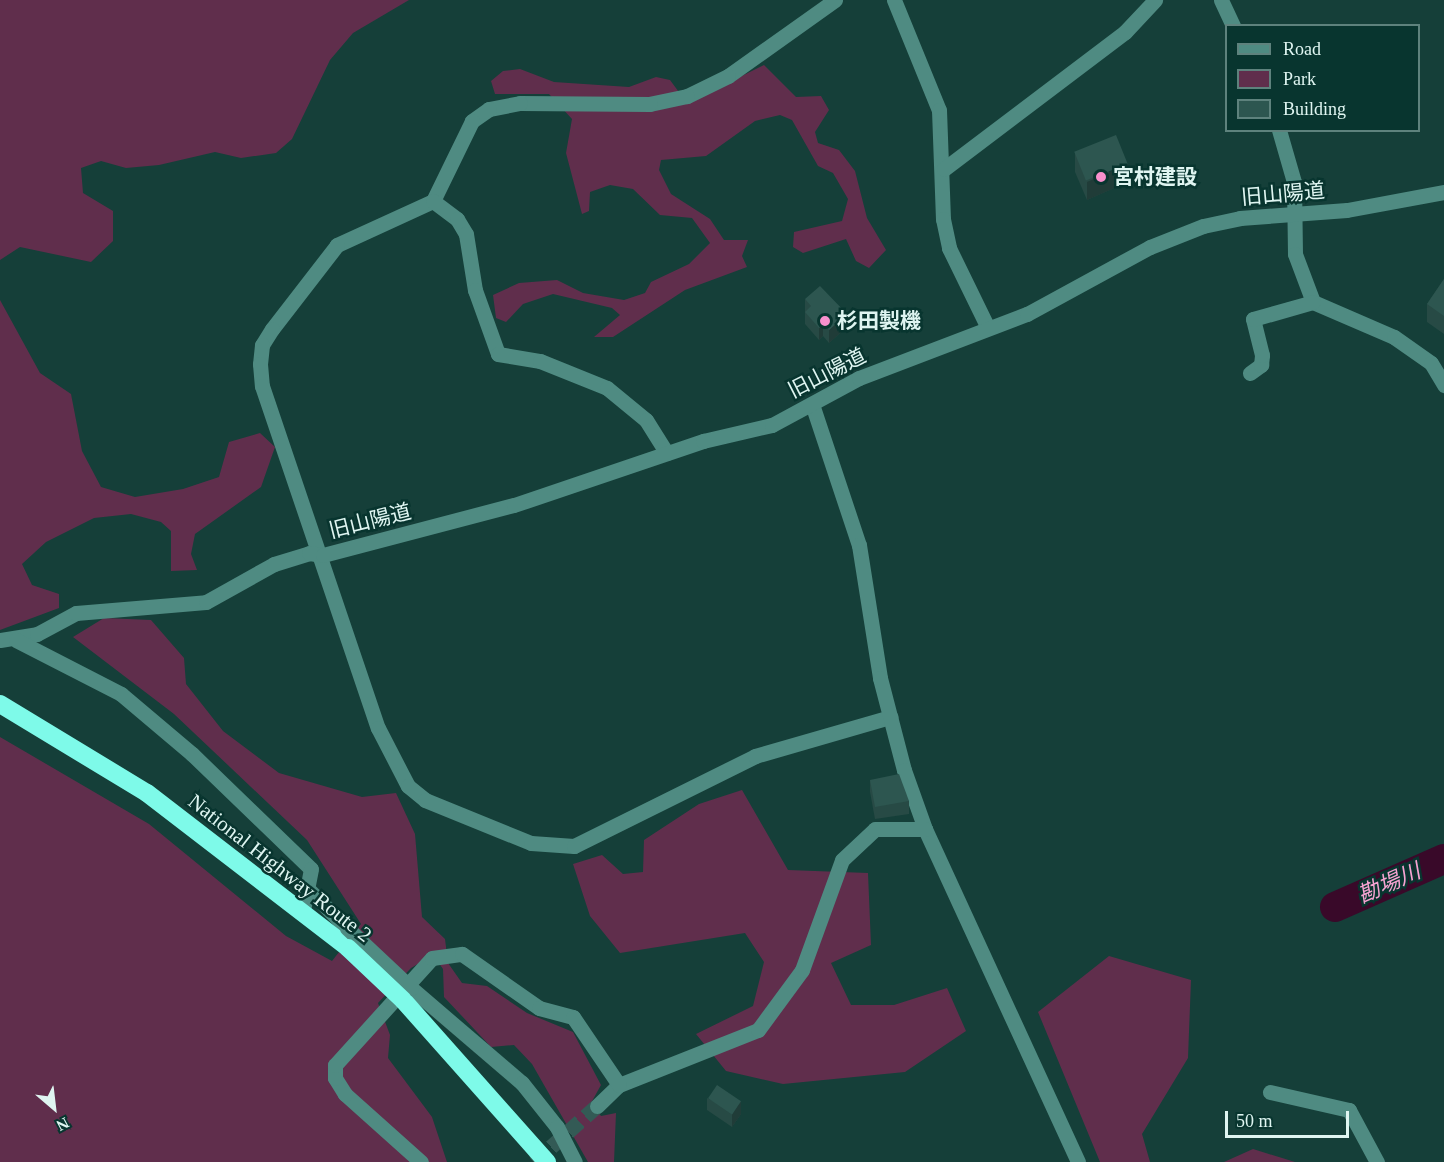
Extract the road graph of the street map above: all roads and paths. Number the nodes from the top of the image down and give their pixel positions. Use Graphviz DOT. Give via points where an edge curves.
graph roads {
  1 [pos="835,0"];
  2 [pos="894,0"];
  3 [pos="1155,0"];
  4 [pos="1221,0"];
  5 [pos="1232,24"];
  6 [pos="1280,132"];
  7 [pos="944,169"];
  8 [pos="1444,192"];
  9 [pos="433,201"];
  10 [pos="1295,213"];
  11 [pos="1313,302"];
  12 [pos="988,328"];
  13 [pos="1250,373"];
  14 [pos="1444,385"];
  15 [pos="812,404"];
  16 [pos="667,453"];
  17 [pos="323,555"];
  18 [pos="0,640"];
  19 [pos="16,640"];
  20 [pos="0,704"];
  21 [pos="890,717"];
  22 [pos="925,829"];
  23 [pos="309,890"];
  24 [pos="303,910"];
  25 [pos="407,994"];
  26 [pos="619,1085"];
  27 [pos="1270,1092"];
  28 [pos="597,1107"];
  29 [pos="421,1162"];
  30 [pos="547,1162"];
  31 [pos="575,1162"];
  32 [pos="1078,1162"];
  33 [pos="1377,1162"];
  1 -- 9 [label="street" via="728,76 687,96 650,104 520,103 489,109 472,121"];
  2 -- 7 [label="street" via="932,85"];
  3 -- 7 [label="street" via="1125,32"];
  4 -- 5 [label="street"];
  6 -- 10 [label="street" via="1294,182"];
  7 -- 12 [label="street" via="943,219 949,248"];
  8 -- 10 [label="street, 旧山陽道" via="1347,210"];
  9 -- 16 [label="street" via="457,219 466,234 475,290 498,354 540,361 607,388 646,420"];
  9 -- 17 [label="street" via="337,245 262,345 262,386"];
  10 -- 11 [label="street" via="1295,254"];
  10 -- 12 [label="street, 旧山陽道" via="1203,226"];
  11 -- 13 [label="street" via="1253,319 1262,355 1261,365"];
  11 -- 14 [label="street" via="1394,338 1431,363"];
  12 -- 15 [label="street, 旧山陽道" via="859,378"];
  15 -- 16 [label="street, 旧山陽道" via="772,425"];
  15 -- 21 [label="street" via="859,545"];
  16 -- 17 [label="street, 旧山陽道" via="514,506"];
  17 -- 19 [label="street, 旧山陽道" via="309,553 274,564 206,602 76,613"];
  17 -- 21 [label="street" via="378,728 408,786 460,818 531,843 559,847 592,840 755,756"];
  18 -- 19 [label="street"];
  19 -- 23 [label="street" via="121,694 192,754 310,869"];
  20 -- 24 [label="highway, National Highway Route 2" via="80,748"];
  21 -- 22 [label="street"];
  22 -- 26 [label="street" via="874,829 842,860 802,970 758,1030"];
  22 -- 32 [label="street"];
  23 -- 24 [label="street"];
  23 -- 25 [label="street, bridge"];
  24 -- 25 [label="highway, National Highway Route 2, bridge"];
  25 -- 30 [label="highway, National Highway Route 2"];
  25 -- 31 [label="street" via="522,1083 558,1127"];
  26 -- 28 [label="street"];
  26 -- 29 [label="street" via="573,1017 538,1008 462,954 432,958 335,1065 335,1078 345,1094"];
  27 -- 33 [label="street" via="1349,1110"];
}
